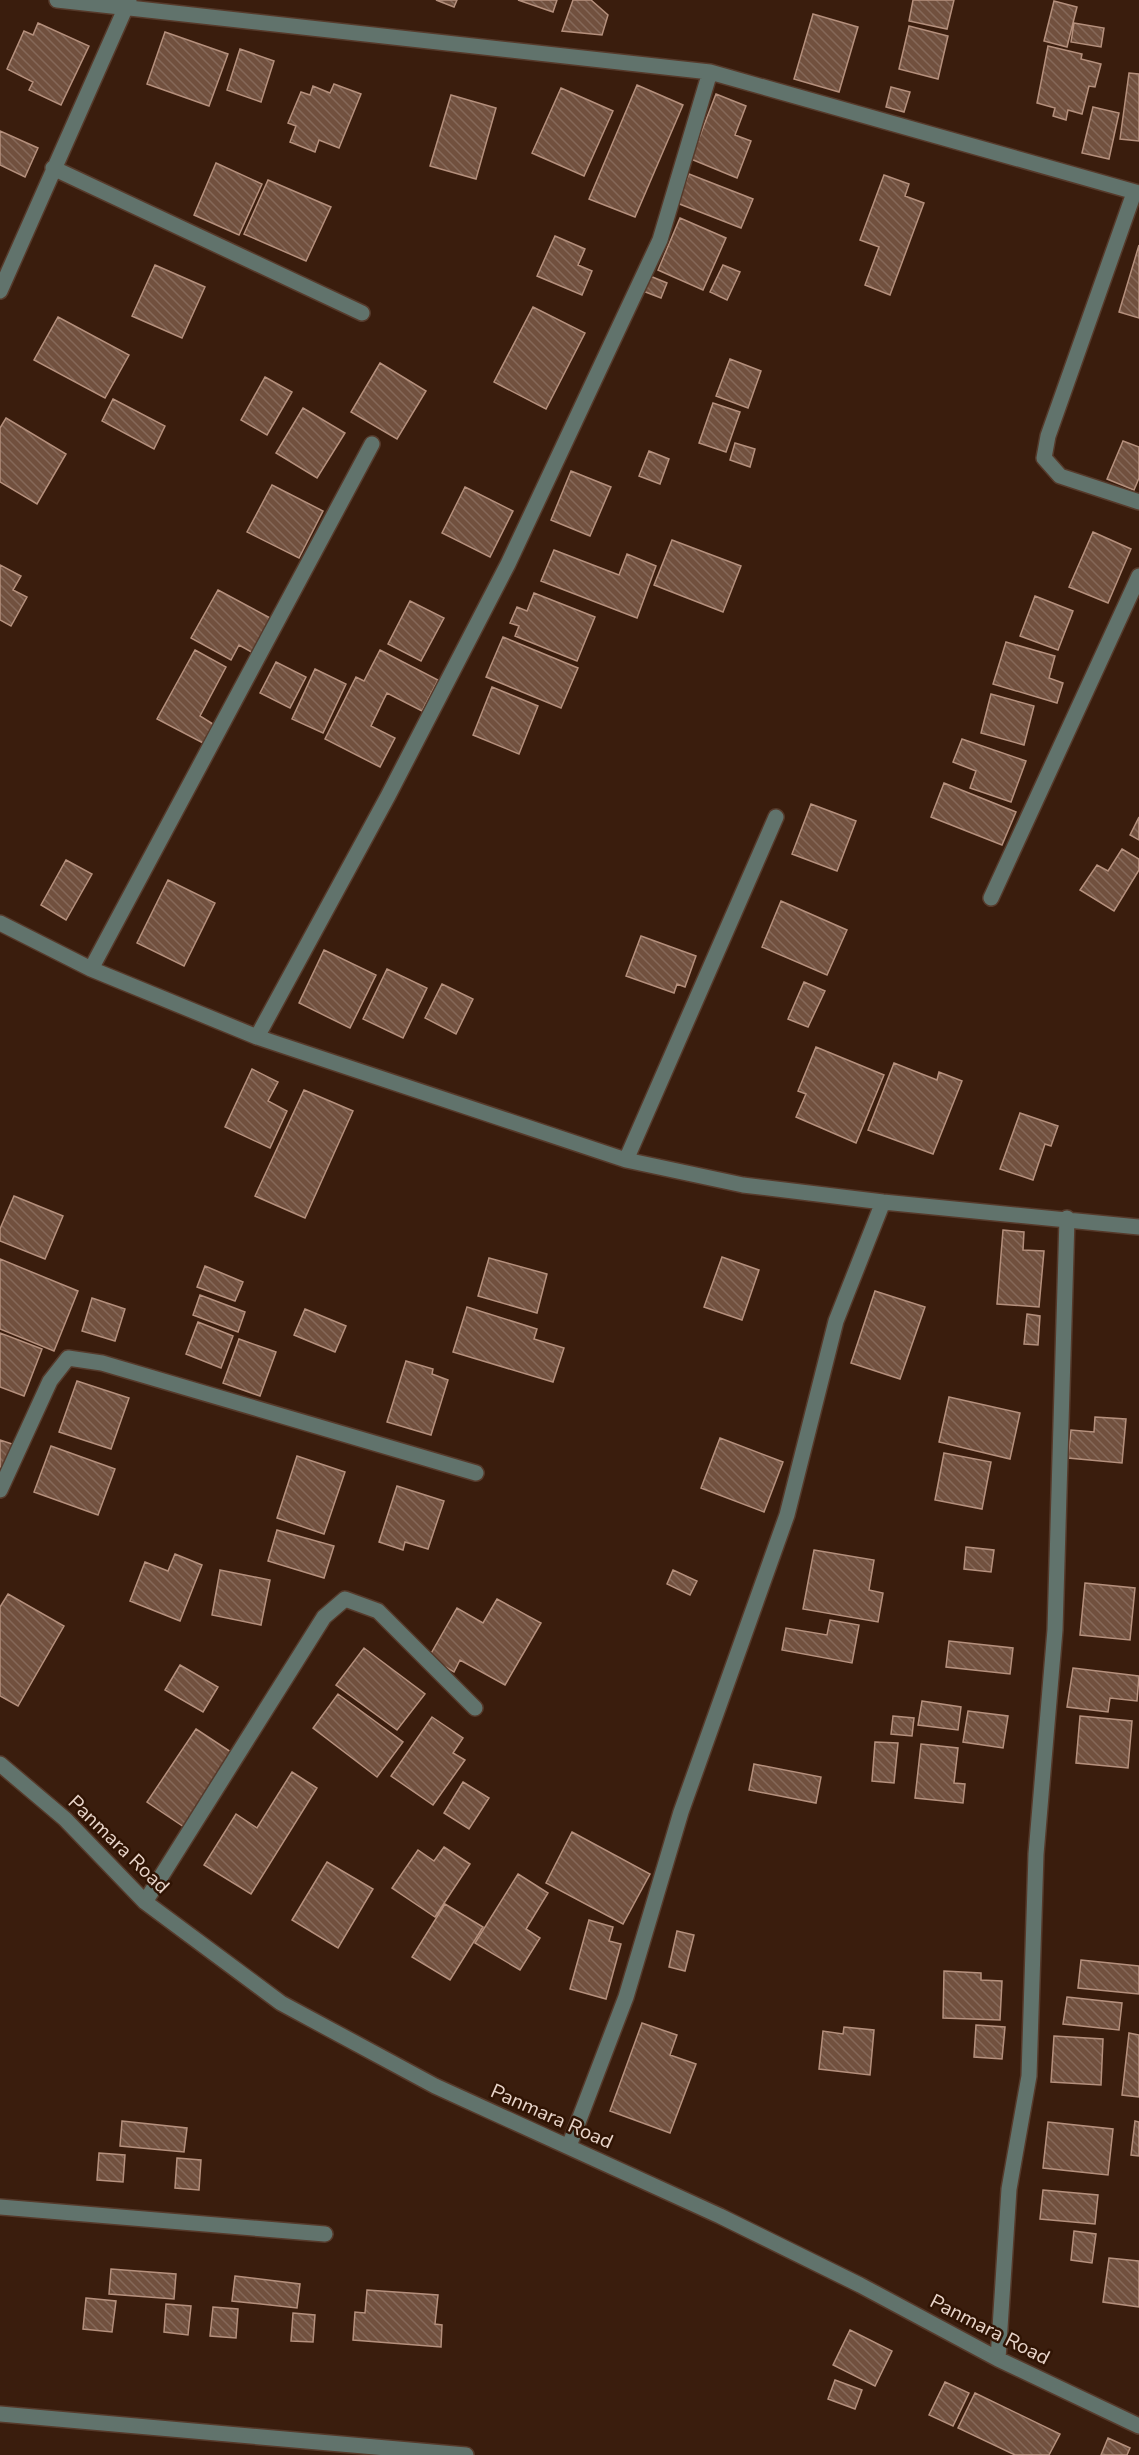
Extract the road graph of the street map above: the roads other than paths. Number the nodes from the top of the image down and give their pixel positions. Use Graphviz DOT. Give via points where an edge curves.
graph roads {
  1 [pos="57,0"];
  2 [pos="127,3"];
  3 [pos="710,72"];
  4 [pos="53,168"];
  5 [pos="1136,193"];
  6 [pos="0,291"];
  7 [pos="362,313"];
  8 [pos="372,444"];
  9 [pos="1139,502"];
  10 [pos="1139,576"];
  11 [pos="776,817"];
  12 [pos="992,898"];
  13 [pos="0,923"];
  14 [pos="91,969"];
  15 [pos="257,1037"];
  16 [pos="626,1160"];
  17 [pos="883,1202"];
  18 [pos="1067,1218"];
  19 [pos="1139,1227"];
  20 [pos="476,1473"];
  21 [pos="0,1490"];
  22 [pos="475,1708"];
  23 [pos="0,1764"];
  24 [pos="145,1902"];
  25 [pos="569,2146"];
  26 [pos="0,2207"];
  27 [pos="325,2234"];
  28 [pos="998,2359"];
  29 [pos="0,2414"];
  30 [pos="1138,2423"];
  31 [pos="466,2455"];
  1 -- 2 [label="street"];
  2 -- 3 [label="street"];
  2 -- 4 [label="street"];
  3 -- 5 [label="street"];
  3 -- 15 [label="street" via="660,240 625,316 508,564"];
  4 -- 6 [label="street"];
  4 -- 7 [label="street"];
  5 -- 9 [label="street" via="1048,436 1044,458 1060,476"];
  8 -- 14 [label="street"];
  10 -- 12 [label="street"];
  11 -- 16 [label="street"];
  13 -- 14 [label="street"];
  14 -- 15 [label="street"];
  15 -- 16 [label="street"];
  16 -- 17 [label="street" via="743,1185"];
  17 -- 18 [label="street"];
  17 -- 25 [label="street" via="836,1321 787,1515 681,1812 626,1997"];
  18 -- 19 [label="street"];
  18 -- 28 [label="street" via="1055,1630 1036,1854 1029,2076 1009,2189"];
  20 -- 21 [label="street" via="102,1363 68,1358 50,1381"];
  22 -- 24 [label="street" via="378,1611 345,1599 324,1617"];
  23 -- 24 [label="street, Panmara Road" via="65,1819"];
  24 -- 25 [label="street, Panmara Road" via="281,2003 435,2086"];
  25 -- 28 [label="street, Panmara Road" via="860,2285"];
  26 -- 27 [label="street"];
  28 -- 30 [label="street, Panmara Road"];
  29 -- 31 [label="street"];
}
